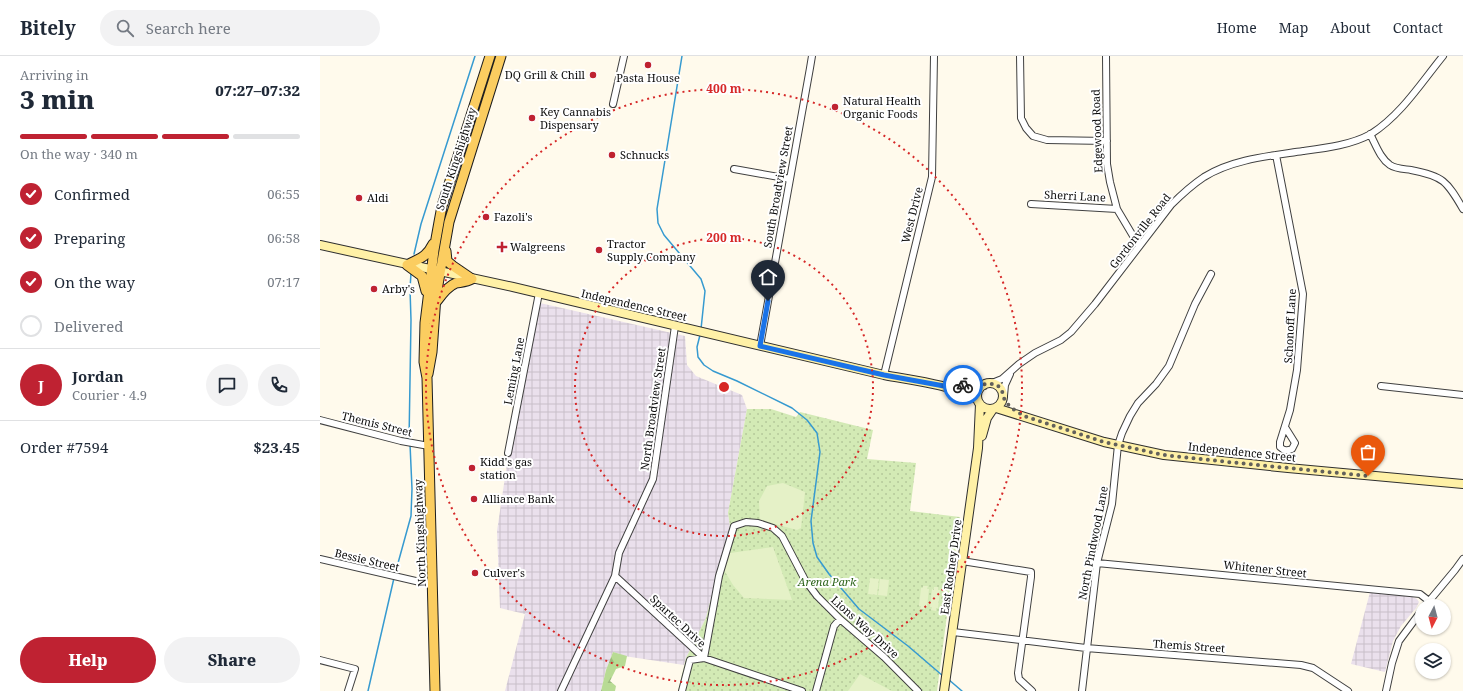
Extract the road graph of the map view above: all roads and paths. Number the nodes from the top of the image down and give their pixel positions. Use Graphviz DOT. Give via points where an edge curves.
graph roads {
  1 [pos="490,56"];
  2 [pos="501,56"];
  3 [pos="624,56"];
  4 [pos="812,56"];
  5 [pos="934,56"];
  6 [pos="1020,56"];
  7 [pos="1106,56"];
  8 [pos="1443,56"];
  9 [pos="613,104"];
  10 [pos="1370,134"];
  11 [pos="1107,141"];
  12 [pos="1276,155"];
  13 [pos="734,169"];
  14 [pos="790,179"];
  15 [pos="1031,204"];
  16 [pos="1117,209"];
  17 [pos="1463,209"];
  18 [pos="441,240"];
  19 [pos="320,245"];
  20 [pos="1139,246"];
  21 [pos="407,265"];
  22 [pos="436,270"];
  23 [pos="1211,274"];
  24 [pos="472,278"];
  25 [pos="539,293"];
  26 [pos="432,300"];
  27 [pos="675,326"];
  28 [pos="760,346"];
  29 [pos="1010,372"];
  30 [pos="884,375"];
  31 [pos="988,384"];
  32 [pos="944,386"];
  33 [pos="1381,386"];
  34 [pos="1463,395"];
  35 [pos="1004,397"];
  36 [pos="978,401"];
  37 [pos="994,409"];
  38 [pos="1024,416"];
  39 [pos="320,420"];
  40 [pos="1285,427"];
  41 [pos="1118,445"];
  42 [pos="429,446"];
  43 [pos="978,447"];
  44 [pos="508,453"];
  45 [pos="1463,484"];
  46 [pos="320,559"];
  47 [pos="1463,559"];
  48 [pos="962,561"];
  49 [pos="1097,562"];
  50 [pos="615,576"];
  51 [pos="433,585"];
  52 [pos="1424,599"];
  53 [pos="1430,599"];
  54 [pos="840,619"];
  55 [pos="1415,619"];
  56 [pos="953,632"];
  57 [pos="1022,640"];
  58 [pos="1086,648"];
  59 [pos="704,658"];
  60 [pos="320,660"];
  61 [pos="348,691"];
  62 [pos="435,691"];
  63 [pos="561,691"];
  64 [pos="682,691"];
  65 [pos="802,691"];
  66 [pos="816,691"];
  67 [pos="918,691"];
  68 [pos="944,691"];
  69 [pos="1032,691"];
  70 [pos="1082,691"];
  71 [pos="1348,691"];
  72 [pos="1386,691"];
  1 -- 18 [label="main road, South Kingshighway" via="442,206"];
  2 -- 18 [label="main road, South Kingshighway" via="449,222"];
  3 -- 9 [label="street"];
  4 -- 14 [label="street, South Broadview Street"];
  5 -- 30 [label="street, West Drive" via="932,177"];
  6 -- 11 [label="street" via="1021,118 1033,136 1047,140"];
  7 -- 11 [label="street, Edgewood Road"];
  8 -- 10 [label="street, Gordonville Road" via="1404,106"];
  10 -- 12 [label="street, Gordonville Road" via="1327,148"];
  10 -- 17 [label="street" via="1386,162 1392,166 1436,176 1451,188"];
  11 -- 16 [label="street, Edgewood Road" via="1107,164"];
  12 -- 20 [label="street, Gordonville Road" via="1234,164 1204,177 1171,205"];
  12 -- 40 [label="street, Schonoff Lane" via="1303,294 1297,370"];
  13 -- 14 [label="street"];
  14 -- 28 [label="street, South Broadview Street"];
  15 -- 16 [label="street, Sherri Lane"];
  16 -- 20 [label="street, Edgewood Road"];
  18 -- 21 [label="main road" via="428,254"];
  18 -- 22 [label="main road, South Kingshighway"];
  18 -- 24 [label="main road" via="447,260 460,272"];
  19 -- 21 [label="street, Independence Street"];
  20 -- 29 [label="street, Gordonville Road" via="1071,332"];
  21 -- 22 [label="street, Independence Street"];
  21 -- 26 [label="main road" via="422,276"];
  22 -- 24 [label="street, Independence Street"];
  22 -- 26 [label="main road, North Kingshighway"];
  23 -- 41 [label="street, North Pindwood Lane" via="1195,304 1169,366 1138,403"];
  24 -- 25 [label="street, Independence Street"];
  24 -- 26 [label="main road" via="451,286"];
  25 -- 27 [label="street, Independence Street"];
  25 -- 44 [label="street, Leming Lane"];
  26 -- 42 [label="main road, North Kingshighway" via="432,352 427,375"];
  27 -- 28 [label="street, Independence Street"];
  27 -- 50 [label="street, North Broadview Street" via="653,479 619,553"];
  28 -- 30 [label="street, Independence Street"];
  29 -- 31 [label="street, Gordonville Road" via="1002,379"];
  29 -- 35 [label="street"];
  30 -- 32 [label="street, Independence Street"];
  31 -- 32 [label="street, Independence Street"];
  31 -- 35 [label="street" via="999,386"];
  31 -- 36 [label="street" via="978,392"];
  32 -- 36 [label="street, Independence Street" via="963,392"];
  33 -- 34 [label="street"];
  35 -- 37 [label="street" via="1003,402"];
  35 -- 38 [label="street, Independence Street" via="1011,407"];
  36 -- 37 [label="street" via="987,409"];
  36 -- 43 [label="street, East Rodney Drive"];
  37 -- 38 [label="street, Independence Street"];
  37 -- 43 [label="street, East Rodney Drive" via="987,418"];
  38 -- 41 [label="street, Independence Street"];
  39 -- 42 [label="street, Themis Street"];
  41 -- 45 [label="street, Independence Street" via="1164,455 1213,461"];
  41 -- 49 [label="street, North Pindwood Lane" via="1112,504"];
  42 -- 51 [label="main road, North Kingshighway"];
  43 -- 48 [label="street, East Rodney Drive"];
  46 -- 51 [label="street, Bessie Street"];
  47 -- 53 [label="street"];
  48 -- 56 [label="street, East Rodney Drive"];
  48 -- 57 [label="street" via="1031,572"];
  49 -- 52 [label="street, Whitener Street" via="1420,594"];
  49 -- 58 [label="street, North Pindwood Lane"];
  50 -- 59 [label="street, Spartec Drive"];
  50 -- 63 [label="street, North Broadview Street"];
  51 -- 62 [label="main road, North Kingshighway"];
  54 -- 59 [label="street, Lions Way Drive" via="816,596 782,536 773,528 746,522 734,526 719,576"];
  54 -- 66 [label="street" via="834,626"];
  54 -- 67 [label="street, Lions Way Drive"];
  55 -- 72 [label="street" via="1399,641"];
  56 -- 57 [label="street, Themis Street"];
  56 -- 68 [label="street, East Rodney Drive"];
  57 -- 58 [label="street, Themis Street"];
  57 -- 69 [label="street" via="1019,679"];
  58 -- 70 [label="street, North Pindwood Lane"];
  58 -- 71 [label="street, Themis Street" via="1301,665 1313,668"];
  59 -- 64 [label="street" via="690,660"];
  59 -- 65 [label="street, Spartec Drive"];
  60 -- 61 [label="street" via="355,669"];
}
